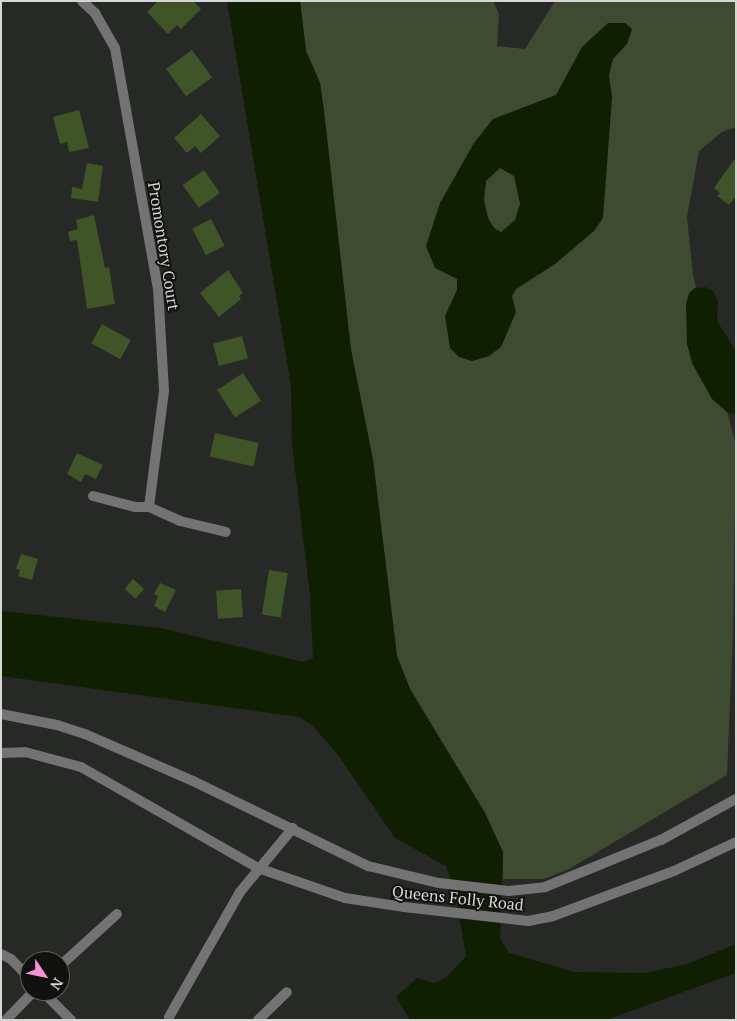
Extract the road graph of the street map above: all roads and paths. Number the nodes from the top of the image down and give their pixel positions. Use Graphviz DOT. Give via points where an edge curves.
graph roads {
  1 [pos="82,1"];
  2 [pos="93,496"];
  3 [pos="149,507"];
  4 [pos="226,532"];
  5 [pos="1,714"];
  6 [pos="1,753"];
  7 [pos="736,799"];
  8 [pos="293,828"];
  9 [pos="736,842"];
  10 [pos="258,868"];
  11 [pos="117,914"];
  12 [pos="1,954"];
  13 [pos="70,957"];
  14 [pos="20,970"];
  15 [pos="287,992"];
  16 [pos="24,1001"];
  17 [pos="52,1001"];
  18 [pos="167,1019"];
  19 [pos="6,1020"];
  20 [pos="71,1020"];
  21 [pos="258,1020"];
  1 -- 3 [label="street, Promontory Court" via="95,13 115,48 158,289 164,391"];
  2 -- 3 [label="street" via="135,507"];
  3 -- 4 [label="street" via="180,521"];
  5 -- 8 [label="street, Queens Folly Road" via="57,724 85,734"];
  6 -- 10 [label="street, Queens Folly Road" via="25,752 81,767"];
  7 -- 8 [label="street, Queens Folly Road" via="668,837 566,880 545,887 509,890 439,883 368,866"];
  8 -- 10 [label="street"];
  9 -- 10 [label="street, Queens Folly Road" via="571,912 528,921 345,898"];
  10 -- 18 [label="street" via="240,892"];
  11 -- 13 [label="street"];
  12 -- 14 [label="street"];
  15 -- 21 [label="street"];
  16 -- 19 [label="street"];
  17 -- 20 [label="street"];
}
